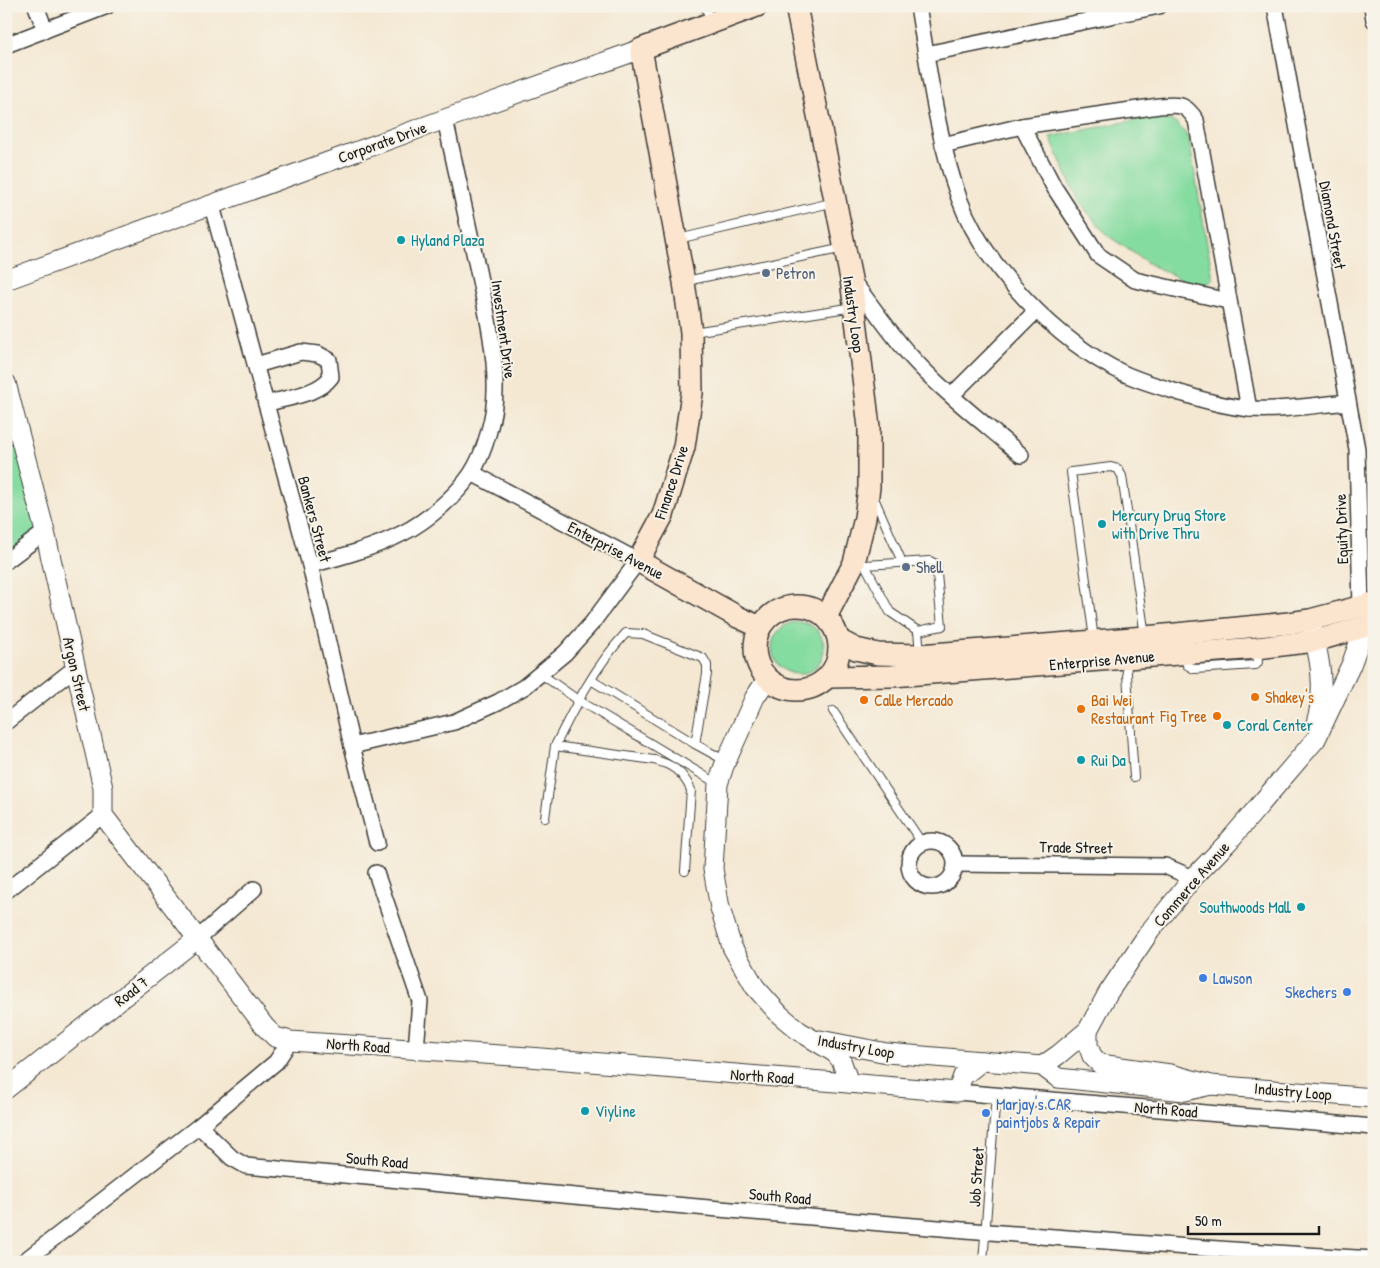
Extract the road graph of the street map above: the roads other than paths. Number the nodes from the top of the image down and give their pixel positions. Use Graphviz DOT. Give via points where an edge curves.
graph roads {
  1 [pos="36,6"];
  2 [pos="106,6"];
  3 [pos="757,6"];
  4 [pos="796,6"];
  5 [pos="918,6"];
  6 [pos="1160,6"];
  7 [pos="1275,6"];
  8 [pos="1372,6"];
  9 [pos="708,15"];
  10 [pos="1374,20"];
  11 [pos="46,30"];
  12 [pos="6,45"];
  13 [pos="641,49"];
  14 [pos="926,54"];
  15 [pos="445,119"];
  16 [pos="1022,126"];
  17 [pos="943,145"];
  18 [pos="835,202"];
  19 [pos="212,206"];
  20 [pos="676,240"];
  21 [pos="844,248"];
  22 [pos="851,279"];
  23 [pos="6,280"];
  24 [pos="684,282"];
  25 [pos="1228,301"];
  26 [pos="854,307"];
  27 [pos="1036,311"];
  28 [pos="691,332"];
  29 [pos="256,365"];
  30 [pos="6,383"];
  31 [pos="952,396"];
  32 [pos="1348,402"];
  33 [pos="266,404"];
  34 [pos="1249,409"];
  35 [pos="1356,449"];
  36 [pos="1021,455"];
  37 [pos="472,473"];
  38 [pos="869,487"];
  39 [pos="45,532"];
  40 [pos="6,561"];
  41 [pos="638,561"];
  42 [pos="902,562"];
  43 [pos="860,564"];
  44 [pos="310,565"];
  45 [pos="1370,615"];
  46 [pos="826,617"];
  47 [pos="1310,620"];
  48 [pos="760,627"];
  49 [pos="918,631"];
  50 [pos="1145,637"];
  51 [pos="839,640"];
  52 [pos="1095,641"];
  53 [pos="1315,641"];
  54 [pos="920,655"];
  55 [pos="1126,658"];
  56 [pos="75,668"];
  57 [pos="541,674"];
  58 [pos="828,677"];
  59 [pos="768,678"];
  60 [pos="591,680"];
  61 [pos="578,700"];
  62 [pos="833,711"];
  63 [pos="6,722"];
  64 [pos="696,744"];
  65 [pos="352,746"];
  66 [pos="555,746"];
  67 [pos="1309,748"];
  68 [pos="726,761"];
  69 [pos="1134,777"];
  70 [pos="718,784"];
  71 [pos="103,815"];
  72 [pos="545,818"];
  73 [pos="377,843"];
  74 [pos="922,843"];
  75 [pos="956,864"];
  76 [pos="685,871"];
  77 [pos="376,873"];
  78 [pos="1193,878"];
  79 [pos="254,889"];
  80 [pos="6,891"];
  81 [pos="197,939"];
  82 [pos="1088,1030"];
  83 [pos="811,1038"];
  84 [pos="290,1041"];
  85 [pos="416,1049"];
  86 [pos="982,1061"];
  87 [pos="1042,1066"];
  88 [pos="848,1082"];
  89 [pos="1211,1085"];
  90 [pos="6,1089"];
  91 [pos="957,1092"];
  92 [pos="996,1094"];
  93 [pos="1374,1098"];
  94 [pos="199,1126"];
  95 [pos="1374,1127"];
  96 [pos="986,1232"];
  97 [pos="1374,1259"];
  98 [pos="24,1262"];
  99 [pos="983,1262"];
  1 -- 11 [label="street"];
  2 -- 11 [label="street"];
  3 -- 9 [label="main road, Corporate Drive"];
  4 -- 18 [label="main road, Industry Loop"];
  5 -- 14 [label="street"];
  6 -- 14 [label="street"];
  7 -- 32 [label="street, Diamond Street"];
  8 -- 10 [label="street"];
  9 -- 13 [label="main road, Corporate Drive"];
  11 -- 12 [label="street"];
  13 -- 15 [label="street, Corporate Drive"];
  13 -- 20 [label="main road, Finance Drive"];
  14 -- 17 [label="street"];
  15 -- 19 [label="street, Corporate Drive"];
  15 -- 37 [label="street, Investment Drive" via="495,363 490,430"];
  16 -- 17 [label="street"];
  16 -- 25 [label="street" via="1054,187 1098,255 1135,280"];
  16 -- 25 [label="street" via="1159,106 1188,108 1196,120"];
  17 -- 27 [label="street" via="959,199 980,244"];
  18 -- 20 [label="lane"];
  18 -- 21 [label="main road, Industry Loop"];
  19 -- 23 [label="street, Corporate Drive"];
  19 -- 29 [label="street, Bankers Street"];
  20 -- 24 [label="main road, Finance Drive"];
  21 -- 22 [label="main road, Industry Loop"];
  21 -- 24 [label="lane"];
  22 -- 26 [label="main road, Industry Loop"];
  22 -- 31 [label="street" via="907,352"];
  24 -- 28 [label="main road, Finance Drive"];
  25 -- 34 [label="street"];
  26 -- 28 [label="lane"];
  26 -- 38 [label="main road, Industry Loop" via="869,427"];
  27 -- 31 [label="street"];
  27 -- 34 [label="street" via="1085,350 1123,373 1204,400"];
  28 -- 41 [label="main road, Finance Drive" via="692,393 684,447 663,516"];
  29 -- 33 [label="street, Bankers Street"];
  29 -- 33 [label="street" via="301,352 318,354 329,360 331,376 326,384"];
  30 -- 39 [label="street, Argon Street"];
  31 -- 36 [label="street"];
  32 -- 34 [label="street" via="1285,409"];
  32 -- 35 [label="street, Diamond Street"];
  33 -- 44 [label="street, Bankers Street"];
  35 -- 45 [label="street, Equity Drive"];
  37 -- 41 [label="street, Enterprise Avenue"];
  37 -- 44 [label="street, Investment Drive" via="427,519 402,534 348,555"];
  38 -- 42 [label="lane"];
  38 -- 43 [label="main road, Industry Loop"];
  39 -- 40 [label="street"];
  39 -- 56 [label="street, Argon Street"];
  41 -- 48 [label="main road, Enterprise Avenue"];
  41 -- 57 [label="street, Finance Drive" via="592,623"];
  42 -- 43 [label="lane"];
  42 -- 49 [label="lane" via="930,561 936,564 942,626"];
  43 -- 46 [label="main road, Industry Loop"];
  43 -- 49 [label="lane" via="890,612"];
  44 -- 65 [label="street, Bankers Street"];
  45 -- 47 [label="main road, Enterprise Avenue"];
  45 -- 53 [label="main road, Enterprise Avenue"];
  45 -- 67 [label="street, Commerce Avenue" via="1320,734"];
  46 -- 48 [label="main road" via="807,607 785,608"];
  46 -- 51 [label="main road"];
  47 -- 50 [label="main road, Enterprise Avenue"];
  47 -- 53 [label="street, Commerce Avenue"];
  48 -- 59 [label="main road" via="755,654 759,667"];
  49 -- 54 [label="lane"];
  50 -- 52 [label="main road, Enterprise Avenue"];
  50 -- 52 [label="lane" via="1122,476 1111,467 1071,472"];
  51 -- 54 [label="main road, Enterprise Avenue" via="856,649 878,654"];
  51 -- 58 [label="main road" via="837,663"];
  52 -- 54 [label="main road, Enterprise Avenue"];
  53 -- 55 [label="main road, Enterprise Avenue"];
  53 -- 67 [label="street, Commerce Avenue" via="1321,669 1321,701"];
  55 -- 58 [label="main road, Enterprise Avenue" via="892,676"];
  55 -- 69 [label="lane"];
  56 -- 63 [label="street"];
  56 -- 71 [label="street, Argon Street" via="102,788"];
  57 -- 61 [label="lane"];
  57 -- 65 [label="street, Finance Drive" via="498,702 454,722"];
  58 -- 59 [label="main road" via="812,687 793,690"];
  59 -- 68 [label="street, Industry Loop" via="755,697"];
  60 -- 61 [label="lane"];
  60 -- 64 [label="lane"];
  60 -- 64 [label="lane" via="626,634 643,634 703,658 707,674"];
  61 -- 66 [label="lane"];
  61 -- 70 [label="lane"];
  62 -- 74 [label="lane"];
  64 -- 68 [label="lane"];
  65 -- 73 [label="street, Bankers Street"];
  66 -- 72 [label="lane"];
  66 -- 76 [label="lane" via="654,760 678,770 691,790"];
  67 -- 78 [label="street, Commerce Avenue"];
  68 -- 70 [label="street, Industry Loop"];
  70 -- 83 [label="street, Industry Loop" via="713,869 732,947 755,987 780,1015"];
  71 -- 80 [label="street"];
  71 -- 81 [label="street"];
  74 -- 75 [label="street" via="937,841 945,844"];
  74 -- 75 [label="street" via="916,847 909,868 923,886 938,887 951,878"];
  75 -- 78 [label="street, Trade Street" via="1165,866"];
  77 -- 85 [label="street" via="420,1001"];
  78 -- 82 [label="street, Commerce Avenue" via="1108,992"];
  79 -- 81 [label="street, Road 7"];
  81 -- 84 [label="street, North Road" via="265,1028"];
  81 -- 90 [label="street, Road 7"];
  82 -- 87 [label="street, Commerce Avenue"];
  82 -- 89 [label="street, Industry Loop" via="1088,1045 1100,1064 1170,1074"];
  83 -- 86 [label="street, Industry Loop" via="887,1052"];
  83 -- 88 [label="street" via="841,1060"];
  84 -- 85 [label="street, North Road"];
  84 -- 94 [label="street" via="276,1062"];
  85 -- 88 [label="street, North Road"];
  86 -- 87 [label="street, Industry Loop"];
  86 -- 91 [label="street" via="963,1076"];
  87 -- 89 [label="street, Industry Loop" via="1058,1078 1185,1091"];
  88 -- 91 [label="street, North Road"];
  89 -- 93 [label="street, Industry Loop"];
  91 -- 92 [label="street, North Road"];
  92 -- 95 [label="street, North Road"];
  92 -- 96 [label="lane, Job Street"];
  94 -- 96 [label="street, South Road" via="232,1158 246,1166"];
  94 -- 98 [label="street"];
  96 -- 97 [label="street, South Road"];
  96 -- 99 [label="lane, Job Street"];
}
